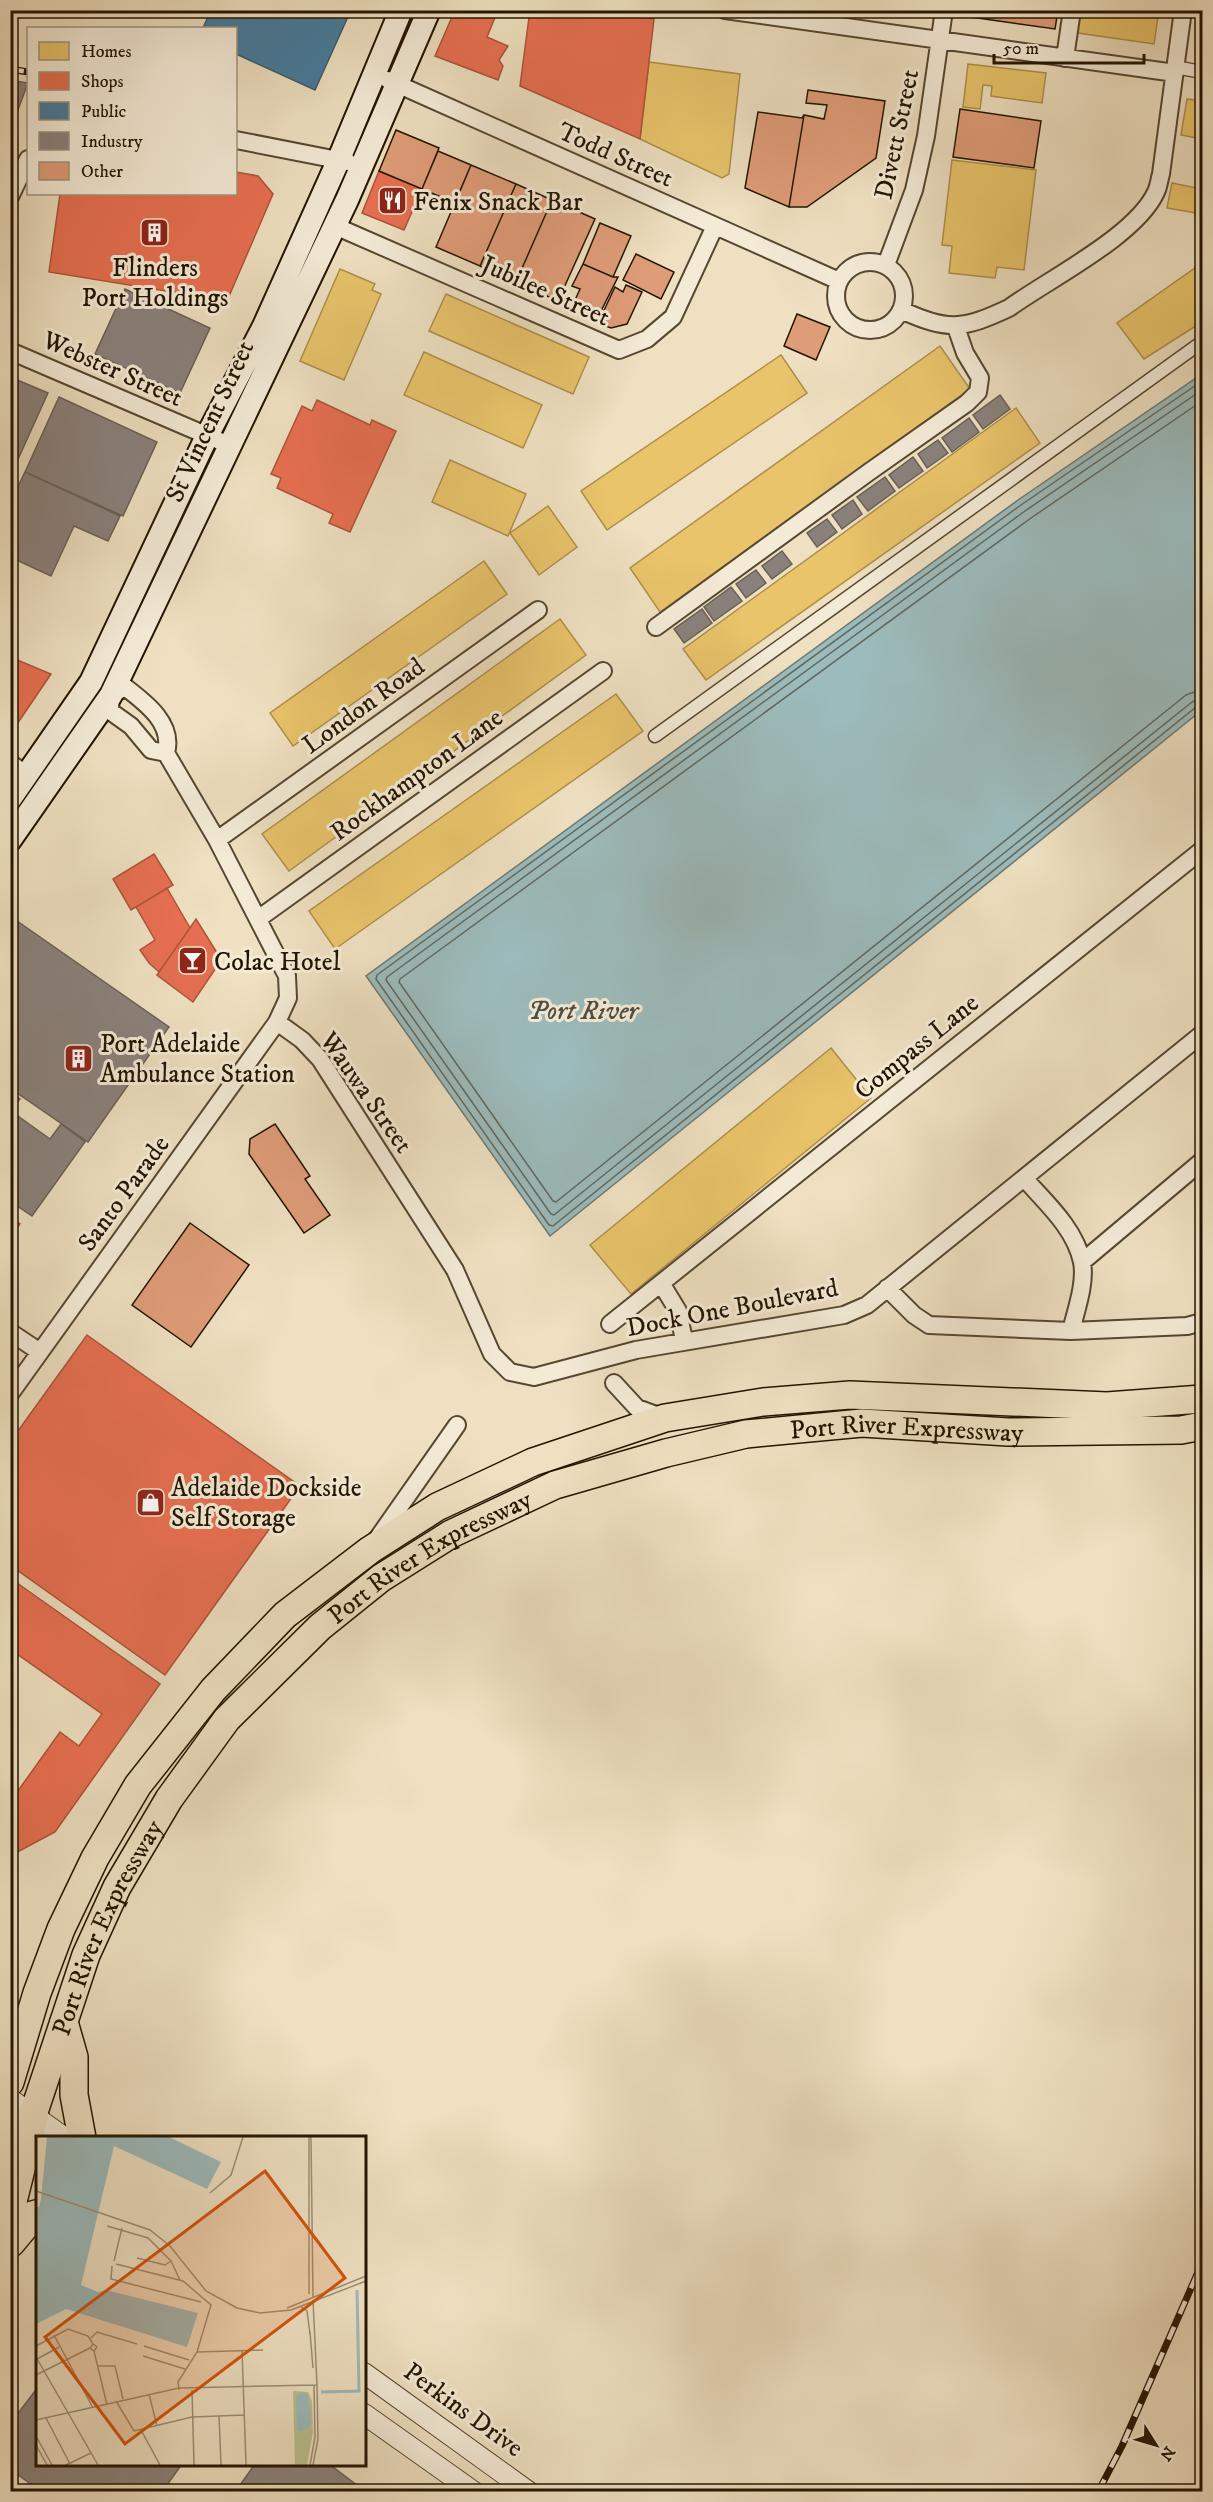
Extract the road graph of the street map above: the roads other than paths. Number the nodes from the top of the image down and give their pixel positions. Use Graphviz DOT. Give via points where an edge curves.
graph roads {
  1 [pos="401,10"];
  2 [pos="429,10"];
  3 [pos="725,10"];
  4 [pos="944,10"];
  5 [pos="1072,10"];
  6 [pos="1183,10"];
  7 [pos="940,41"];
  8 [pos="1065,58"];
  9 [pos="1175,70"];
  10 [pos="1203,72"];
  11 [pos="373,73"];
  12 [pos="397,85"];
  13 [pos="237,140"];
  14 [pos="339,159"];
  15 [pos="27,161"];
  16 [pos="360,167"];
  17 [pos="11,193"];
  18 [pos="335,226"];
  19 [pos="715,226"];
  20 [pos="886,266"];
  21 [pos="839,281"];
  22 [pos="901,310"];
  23 [pos="956,327"];
  24 [pos="1203,342"];
  25 [pos="10,351"];
  26 [pos="207,435"];
  27 [pos="229,445"];
  28 [pos="538,610"];
  29 [pos="656,627"];
  30 [pos="603,671"];
  31 [pos="91,682"];
  32 [pos="111,695"];
  33 [pos="654,736"];
  34 [pos="166,753"];
  35 [pos="19,769"];
  36 [pos="10,799"];
  37 [pos="10,840"];
  38 [pos="217,840"];
  39 [pos="1203,850"];
  40 [pos="258,919"];
  41 [pos="277,1022"];
  42 [pos="1203,1034"];
  43 [pos="1203,1161"];
  44 [pos="1024,1178"];
  45 [pos="1082,1262"];
  46 [pos="455,1270"];
  47 [pos="661,1283"];
  48 [pos="887,1288"];
  49 [pos="1203,1322"];
  50 [pos="610,1324"];
  51 [pos="1071,1331"];
  52 [pos="10,1332"];
  53 [pos="684,1340"];
  54 [pos="40,1352"];
  55 [pos="614,1383"];
  56 [pos="10,1394"];
  57 [pos="1203,1400"];
  58 [pos="665,1418"];
  59 [pos="457,1425"];
  60 [pos="1203,1426"];
  61 [pos="370,1550"];
  62 [pos="64,2022"];
  63 [pos="19,2026"];
  64 [pos="10,2082"];
  65 [pos="22,2107"];
  66 [pos="62,2136"];
  67 [pos="82,2136"];
  68 [pos="23,2157"];
  69 [pos="10,2207"];
  70 [pos="36,2216"];
  71 [pos="10,2242"];
  72 [pos="366,2374"];
  73 [pos="366,2415"];
  74 [pos="474,2492"];
  75 [pos="529,2492"];
  1 -- 11 [label="main road, St Vincent Street"];
  2 -- 12 [label="main road, St Vincent Street"];
  3 -- 7 [label="street"];
  4 -- 7 [label="street, Divett Street"];
  5 -- 8 [label="street"];
  6 -- 9 [label="street"];
  7 -- 8 [label="street"];
  7 -- 20 [label="street, Divett Street" via="914,190"];
  8 -- 9 [label="street"];
  9 -- 10 [label="street"];
  9 -- 23 [label="street" via="1161,174 1156,192 1143,211 1113,238 1009,308"];
  11 -- 12 [label="street, Todd Street"];
  11 -- 14 [label="main road, St Vincent Street"];
  12 -- 16 [label="main road, St Vincent Street"];
  12 -- 19 [label="street, Todd Street"];
  13 -- 14 [label="street"];
  14 -- 16 [label="street"];
  14 -- 26 [label="main road, St Vincent Street" via="264,326"];
  15 -- 17 [label="street"];
  16 -- 18 [label="main road, St Vincent Street"];
  18 -- 19 [label="street, Jubilee Street" via="619,350 647,339 673,317"];
  18 -- 27 [label="main road, St Vincent Street"];
  19 -- 21 [label="street, Todd Street"];
  20 -- 21 [label="street" via="862,263 849,269"];
  20 -- 22 [label="street" via="903,285"];
  21 -- 22 [label="street" via="837,305 845,319 856,327 881,328 893,322"];
  22 -- 23 [label="street"];
  23 -- 29 [label="street" via="980,378 973,398"];
  24 -- 33 [label="street"];
  25 -- 26 [label="street, Webster Street"];
  26 -- 27 [label="street, Webster Street"];
  26 -- 31 [label="main road, St Vincent Street"];
  27 -- 32 [label="main road, St Vincent Street"];
  28 -- 38 [label="street, London Road"];
  30 -- 40 [label="street, Rockhampton Lane"];
  31 -- 32 [label="street"];
  31 -- 35 [label="main road, St Vincent Street"];
  32 -- 34 [label="street" via="110,711 131,726 151,750"];
  32 -- 34 [label="street" via="125,687 147,705 170,741"];
  32 -- 37 [label="main road, St Vincent Street"];
  34 -- 38 [label="street"];
  35 -- 36 [label="main road, St Vincent Street"];
  38 -- 40 [label="street"];
  39 -- 47 [label="street, Compass Lane"];
  40 -- 41 [label="street" via="287,976 288,998"];
  41 -- 46 [label="street, Wauwa Street" via="320,1059"];
  41 -- 54 [label="street, Santo Parade"];
  42 -- 44 [label="street, Dock One Boulevard"];
  43 -- 45 [label="street"];
  44 -- 45 [label="street" via="1067,1227"];
  44 -- 48 [label="street, Dock One Boulevard"];
  45 -- 51 [label="street"];
  46 -- 53 [label="street, Dock One Boulevard" via="492,1354 510,1372 534,1377"];
  47 -- 50 [label="street, Compass Lane"];
  47 -- 53 [label="street" via="678,1311"];
  48 -- 51 [label="street" via="929,1325"];
  48 -- 53 [label="street, Dock One Boulevard" via="867,1305 844,1315"];
  49 -- 51 [label="street"];
  52 -- 54 [label="street"];
  54 -- 56 [label="street, Santo Parade"];
  55 -- 58 [label="street" via="637,1408"];
  57 -- 58 [label="highway, Port River Expressway" via="1107,1406 850,1395 763,1402"];
  58 -- 61 [label="highway, Port River Expressway" via="533,1462 437,1507"];
  59 -- 61 [label="street"];
  60 -- 62 [label="highway, Port River Expressway" via="1180,1430 1008,1432 862,1423 746,1434 555,1485 451,1534 381,1578 320,1627 227,1719 169,1799 117,1887 86,1955"];
  61 -- 63 [label="highway, Port River Expressway" via="285,1615 213,1690 138,1785 95,1858"];
  62 -- 65 [label="highway, Port River Expressway"];
  62 -- 67 [label="highway" via="74,2058 74,2095"];
  63 -- 64 [label="highway, Port River Expressway"];
  65 -- 66 [label="street"];
  65 -- 68 [label="highway, Port River Expressway"];
  68 -- 69 [label="highway, Port River Expressway"];
  70 -- 71 [label="highway"];
  72 -- 75 [label="street, Perkins Drive"];
  73 -- 74 [label="street"];
}
